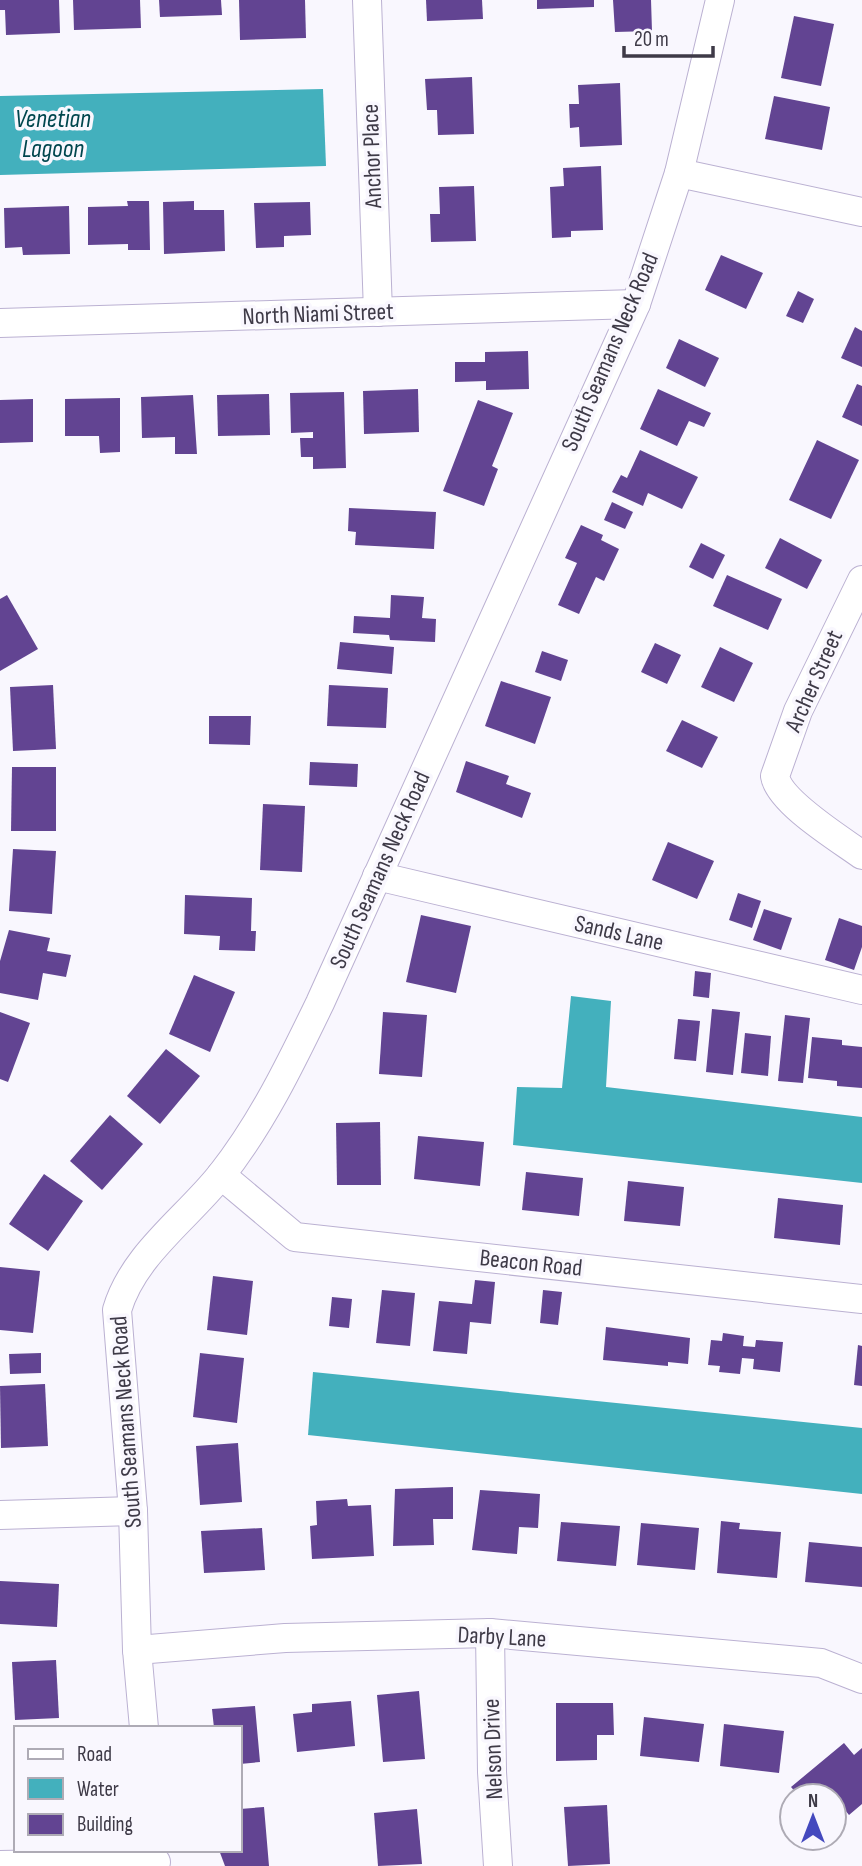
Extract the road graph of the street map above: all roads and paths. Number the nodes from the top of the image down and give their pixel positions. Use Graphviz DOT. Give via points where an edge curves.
graph roads {
  1 [pos="367,0"];
  2 [pos="720,0"];
  3 [pos="679,173"];
  4 [pos="862,212"];
  5 [pos="636,304"];
  6 [pos="378,312"];
  7 [pos="0,323"];
  8 [pos="862,580"];
  9 [pos="862,855"];
  10 [pos="377,876"];
  11 [pos="862,990"];
  12 [pos="221,1175"];
  13 [pos="862,1299"];
  14 [pos="133,1511"];
  15 [pos="0,1515"];
  16 [pos="490,1633"];
  17 [pos="137,1650"];
  18 [pos="862,1679"];
  19 [pos="144,1726"];
  20 [pos="156,1859"];
  21 [pos="0,1865"];
  22 [pos="498,1866"];
  1 -- 6 [label="street, Anchor Place"];
  2 -- 3 [label="street, South Seamans Neck Road"];
  3 -- 4 [label="street"];
  3 -- 5 [label="street, South Seamans Neck Road"];
  5 -- 6 [label="street, North Niami Street"];
  5 -- 10 [label="street, South Seamans Neck Road"];
  6 -- 7 [label="street, North Niami Street"];
  8 -- 9 [label="street, Archer Street" via="798,711 775,776 776,786 819,825"];
  10 -- 11 [label="street, Sands Lane"];
  10 -- 12 [label="street, South Seamans Neck Road" via="276,1094"];
  12 -- 13 [label="street, Beacon Road" via="295,1237"];
  12 -- 14 [label="street, South Seamans Neck Road" via="124,1286 117,1310"];
  14 -- 15 [label="street"];
  14 -- 17 [label="street, South Seamans Neck Road"];
  16 -- 17 [label="street, Darby Lane" via="285,1638"];
  16 -- 18 [label="street, Darby Lane" via="821,1663"];
  16 -- 22 [label="street, Nelson Drive"];
  17 -- 19 [label="street, South Seamans Neck Road"];
  20 -- 21 [label="street"];
}
